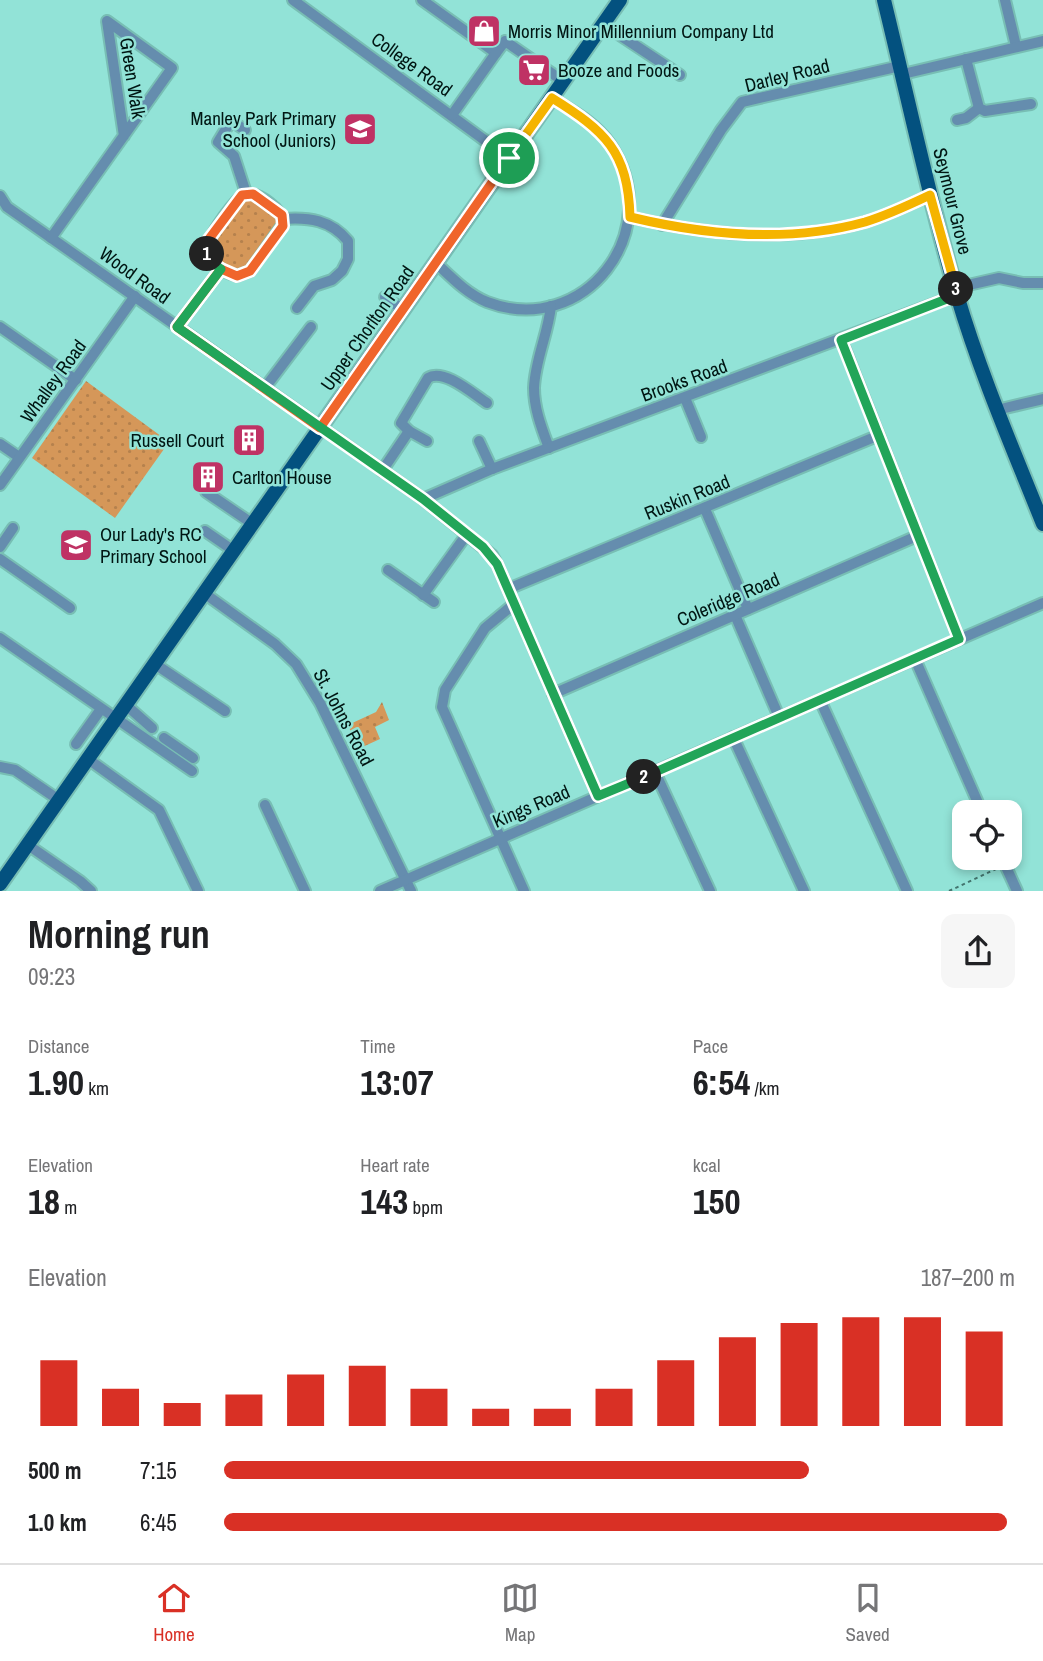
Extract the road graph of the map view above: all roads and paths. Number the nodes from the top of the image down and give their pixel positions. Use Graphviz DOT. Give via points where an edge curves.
graph roads {
  1 [pos="293,0"];
  2 [pos="422,0"];
  3 [pos="620,0"];
  4 [pos="884,0"];
  5 [pos="1005,0"];
  6 [pos="603,24"];
  7 [pos="1043,40"];
  8 [pos="1016,46"];
  9 [pos="496,53"];
  10 [pos="966,59"];
  11 [pos="901,70"];
  12 [pos="680,75"];
  13 [pos="563,81"];
  14 [pos="552,98"];
  15 [pos="979,108"];
  16 [pos="452,115"];
  17 [pos="1024,118"];
  18 [pos="957,120"];
  19 [pos="245,130"];
  20 [pos="124,136"];
  21 [pos="509,158"];
  22 [pos="246,193"];
  23 [pos="930,195"];
  24 [pos="0,197"];
  25 [pos="630,217"];
  26 [pos="283,219"];
  27 [pos="662,225"];
  28 [pos="51,237"];
  29 [pos="436,263"];
  30 [pos="221,269"];
  31 [pos="1043,283"];
  32 [pos="956,291"];
  33 [pos="135,296"];
  34 [pos="384,297"];
  35 [pos="551,306"];
  36 [pos="296,308"];
  37 [pos="402,310"];
  38 [pos="0,327"];
  39 [pos="177,327"];
  40 [pos="311,327"];
  41 [pos="841,340"];
  42 [pos="76,380"];
  43 [pos="264,388"];
  44 [pos="685,398"];
  45 [pos="1043,399"];
  46 [pos="487,403"];
  47 [pos="997,410"];
  48 [pos="320,428"];
  49 [pos="409,431"];
  50 [pos="877,436"];
  51 [pos="701,437"];
  52 [pos="427,441"];
  53 [pos="479,441"];
  54 [pos="0,444"];
  55 [pos="549,448"];
  56 [pos="19,457"];
  57 [pos="492,469"];
  58 [pos="382,471"];
  59 [pos="0,485"];
  60 [pos="206,492"];
  61 [pos="423,499"];
  62 [pos="705,509"];
  63 [pos="253,524"];
  64 [pos="1043,524"];
  65 [pos="13,528"];
  66 [pos="205,531"];
  67 [pos="467,534"];
  68 [pos="917,536"];
  69 [pos="0,547"];
  70 [pos="234,551"];
  71 [pos="0,559"];
  72 [pos="388,570"];
  73 [pos="508,589"];
  74 [pos="204,593"];
  75 [pos="423,595"];
  76 [pos="434,603"];
  77 [pos="1043,603"];
  78 [pos="514,604"];
  79 [pos="70,608"];
  80 [pos="748,610"];
  81 [pos="734,615"];
  82 [pos="0,638"];
  83 [pos="959,639"];
  84 [pos="915,659"];
  85 [pos="155,664"];
  86 [pos="554,694"];
  87 [pos="820,700"];
  88 [pos="126,705"];
  89 [pos="101,709"];
  90 [pos="225,711"];
  91 [pos="779,717"];
  92 [pos="116,719"];
  93 [pos="152,728"];
  94 [pos="733,737"];
  95 [pos="164,738"];
  96 [pos="76,744"];
  97 [pos="193,758"];
  98 [pos="88,759"];
  99 [pos="0,767"];
  100 [pos="192,771"];
  101 [pos="655,772"];
  102 [pos="598,796"];
  103 [pos="60,800"];
  104 [pos="977,800"];
  105 [pos="265,805"];
  106 [pos="501,838"];
  107 [pos="28,845"];
  108 [pos="988,870"];
  109 [pos="1008,870"];
  110 [pos="406,879"];
  111 [pos="1,883"];
  112 [pos="91,891"];
  113 [pos="198,891"];
  114 [pos="304,891"];
  115 [pos="380,891"];
  116 [pos="411,891"];
  117 [pos="524,891"];
  118 [pos="710,891"];
  119 [pos="804,891"];
  120 [pos="907,891"];
  121 [pos="949,891"];
  122 [pos="1017,891"];
  1 -- 16 [label="street, College Road"];
  2 -- 9 [label="street"];
  3 -- 6 [label="main road, Upper Chorlton Road"];
  4 -- 11 [label="main road, Seymour Grove"];
  5 -- 8 [label="street"];
  6 -- 12 [label="street"];
  6 -- 13 [label="main road, Upper Chorlton Road"];
  7 -- 8 [label="street, Darley Road"];
  8 -- 10 [label="street, Darley Road"];
  9 -- 13 [label="street" via="505,41"];
  9 -- 16 [label="street"];
  10 -- 11 [label="street, Darley Road"];
  10 -- 15 [label="street"];
  11 -- 23 [label="main road, Seymour Grove"];
  11 -- 27 [label="street, Darley Road" via="742,102"];
  13 -- 14 [label="main road, Upper Chorlton Road"];
  14 -- 21 [label="main road, Upper Chorlton Road"];
  14 -- 25 [label="street" via="597,128 610,144 624,174"];
  15 -- 17 [label="street" via="1026,105"];
  15 -- 18 [label="street"];
  16 -- 21 [label="street, College Road"];
  19 -- 22 [label="street" via="233,122 218,142 234,156"];
  20 -- 20 [label="street, Green Walk" via="172,68 107,21 116,85"];
  20 -- 28 [label="street, Green Walk"];
  21 -- 29 [label="main road, Upper Chorlton Road"];
  22 -- 26 [label="street" via="279,211"];
  22 -- 30 [label="street" via="206,243 210,260"];
  23 -- 27 [label="street" via="865,222 804,232 724,232"];
  23 -- 32 [label="main road, Seymour Grove"];
  24 -- 28 [label="street, Wood Road"];
  25 -- 27 [label="street"];
  25 -- 35 [label="street" via="620,249 603,276 577,296"];
  26 -- 30 [label="street" via="283,226 247,274 237,276"];
  26 -- 36 [label="street" via="325,222 348,241 348,260 342,271 332,281 314,286"];
  28 -- 33 [label="street, Wood Road"];
  29 -- 35 [label="street" via="483,300 517,309"];
  29 -- 37 [label="main road, Upper Chorlton Road"];
  30 -- 39 [label="street"];
  31 -- 32 [label="street, Brooks Road" via="999,278"];
  32 -- 41 [label="street, Brooks Road"];
  32 -- 47 [label="main road, Seymour Grove"];
  33 -- 39 [label="street, Wood Road"];
  33 -- 42 [label="street, Whalley Road"];
  34 -- 37 [label="street"];
  35 -- 55 [label="street" via="534,391"];
  37 -- 48 [label="main road, Upper Chorlton Road"];
  38 -- 42 [label="street"];
  39 -- 43 [label="street, Wood Road"];
  40 -- 43 [label="street"];
  41 -- 44 [label="street, Brooks Road"];
  41 -- 50 [label="street"];
  42 -- 56 [label="street, Whalley Road"];
  43 -- 48 [label="street, Wood Road"];
  44 -- 51 [label="street"];
  44 -- 55 [label="street, Brooks Road"];
  45 -- 47 [label="street"];
  46 -- 49 [label="street" via="442,374 432,375 401,419"];
  47 -- 64 [label="main road, Seymour Grove"];
  48 -- 58 [label="street, Wood Road"];
  48 -- 63 [label="main road, Upper Chorlton Road"];
  49 -- 52 [label="street"];
  49 -- 58 [label="street"];
  50 -- 62 [label="street, Ruskin Road"];
  50 -- 68 [label="street"];
  53 -- 57 [label="street"];
  54 -- 56 [label="street"];
  55 -- 57 [label="street, Brooks Road"];
  56 -- 59 [label="street, Whalley Road"];
  57 -- 61 [label="street, Brooks Road"];
  58 -- 61 [label="street, Wood Road"];
  60 -- 63 [label="street"];
  61 -- 67 [label="street, Wood Road"];
  62 -- 73 [label="street, Ruskin Road"];
  62 -- 80 [label="street"];
  63 -- 70 [label="main road, Upper Chorlton Road"];
  65 -- 69 [label="street"];
  66 -- 70 [label="street"];
  67 -- 73 [label="street, Wood Road" via="492,555"];
  67 -- 75 [label="street"];
  68 -- 80 [label="street, Coleridge Road"];
  68 -- 83 [label="street"];
  70 -- 74 [label="main road, Upper Chorlton Road"];
  71 -- 79 [label="street"];
  72 -- 75 [label="street"];
  73 -- 78 [label="street, Wood Road"];
  74 -- 85 [label="main road, Upper Chorlton Road"];
  74 -- 110 [label="street, St. Johns Road" via="296,664 320,703"];
  75 -- 76 [label="street"];
  77 -- 83 [label="street, Kings Road"];
  78 -- 86 [label="street, Wood Road"];
  78 -- 106 [label="street" via="485,628 442,700"];
  80 -- 81 [label="street, Coleridge Road"];
  81 -- 86 [label="street, Coleridge Road"];
  81 -- 91 [label="street"];
  82 -- 89 [label="street"];
  83 -- 84 [label="street, Kings Road"];
  84 -- 87 [label="street, Kings Road"];
  84 -- 104 [label="street"];
  85 -- 88 [label="main road, Upper Chorlton Road"];
  85 -- 90 [label="street"];
  86 -- 102 [label="street, Wood Road"];
  87 -- 91 [label="street, Kings Road"];
  87 -- 120 [label="street"];
  88 -- 92 [label="main road, Upper Chorlton Road"];
  88 -- 93 [label="street"];
  89 -- 92 [label="street"];
  89 -- 96 [label="street"];
  91 -- 94 [label="street, Kings Road"];
  92 -- 98 [label="main road, Upper Chorlton Road"];
  92 -- 100 [label="street"];
  94 -- 101 [label="street, Kings Road"];
  94 -- 119 [label="street"];
  95 -- 97 [label="street"];
  98 -- 103 [label="main road, Upper Chorlton Road"];
  98 -- 113 [label="street" via="160,812"];
  99 -- 103 [label="street" via="15,770"];
  101 -- 102 [label="street, Kings Road"];
  101 -- 118 [label="street"];
  102 -- 106 [label="street, Kings Road"];
  103 -- 107 [label="main road, Upper Chorlton Road"];
  105 -- 114 [label="street"];
  106 -- 110 [label="street, Kings Road"];
  106 -- 117 [label="street"];
  107 -- 111 [label="main road, Upper Chorlton Road"];
  107 -- 112 [label="street"];
  108 -- 121 [label="path"];
  109 -- 122 [label="street"];
  110 -- 115 [label="street, Kings Road"];
  110 -- 116 [label="street, St. Johns Road"];
}
